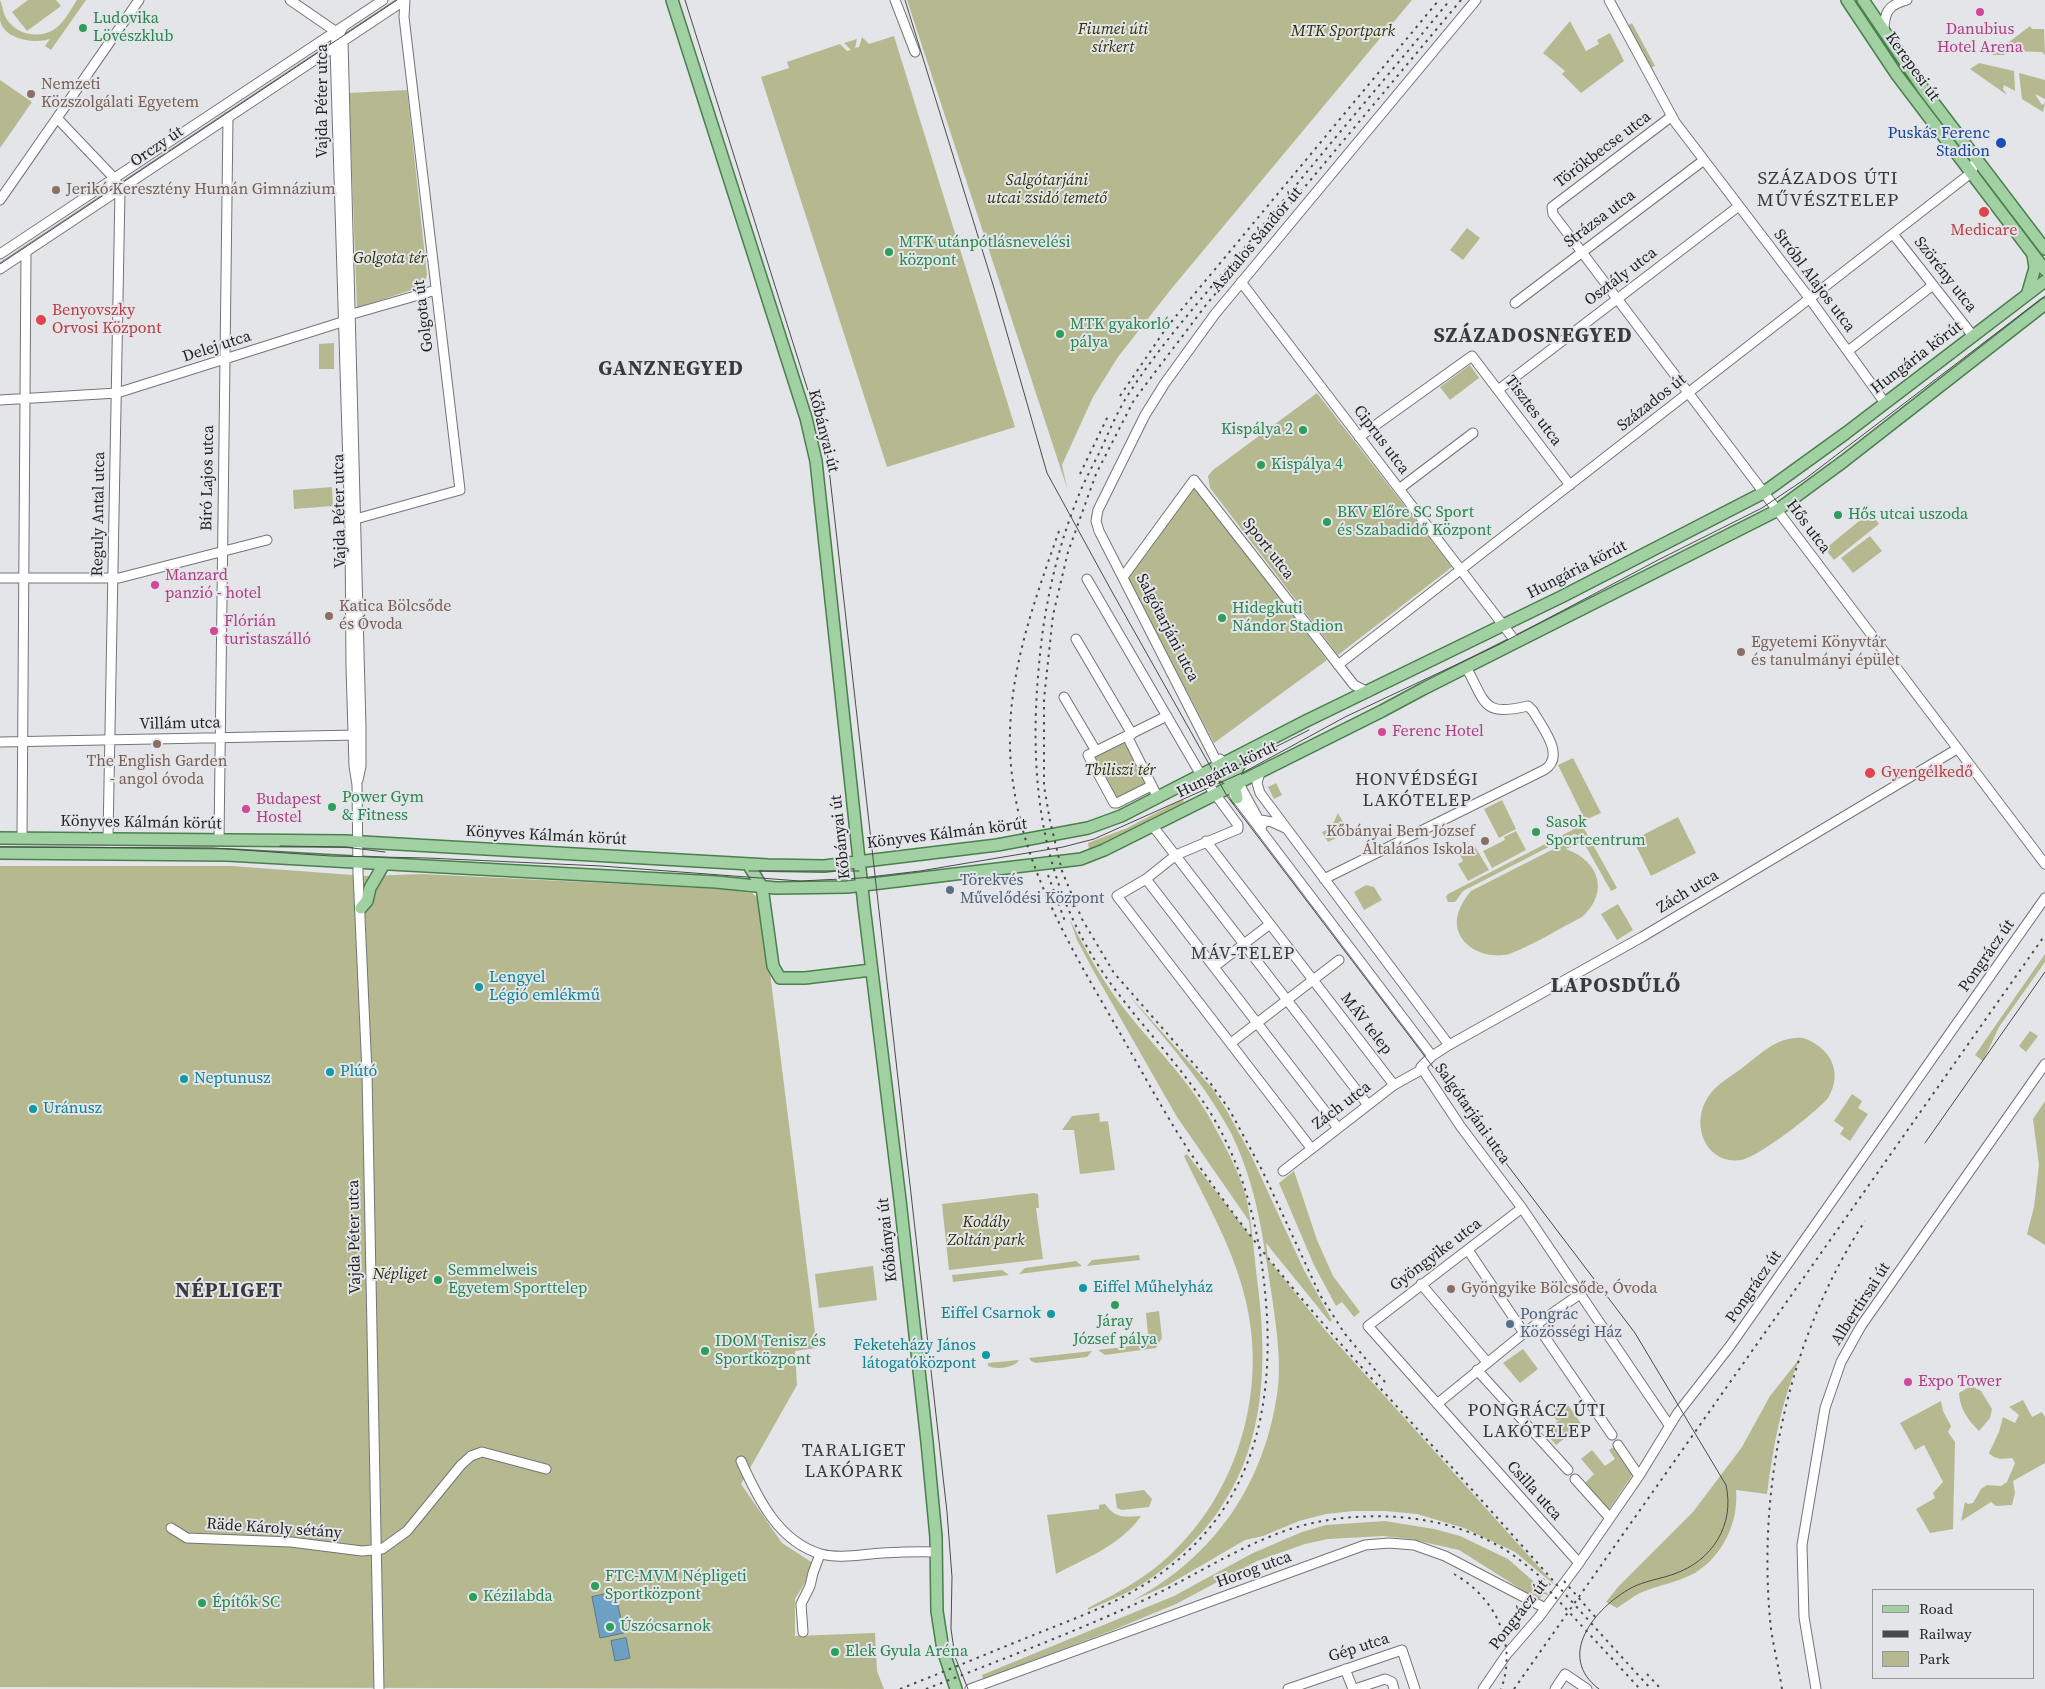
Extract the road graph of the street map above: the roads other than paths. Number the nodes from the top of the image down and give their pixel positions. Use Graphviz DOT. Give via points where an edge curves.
graph roads {
  1 [pos="139,0"];
  2 [pos="290,0"];
  3 [pos="384,0"];
  4 [pos="405,0"];
  5 [pos="672,0"];
  6 [pos="895,0"];
  7 [pos="1476,0"];
  8 [pos="1609,0"];
  9 [pos="1863,0"];
  10 [pos="1872,0"];
  11 [pos="1907,0"];
  12 [pos="1849,1"];
  13 [pos="1875,18"];
  14 [pos="339,29"];
  15 [pos="1884,32"];
  16 [pos="343,41"];
  17 [pos="335,47"];
  18 [pos="915,52"];
  19 [pos="1672,116"];
  20 [pos="228,117"];
  21 [pos="57,118"];
  22 [pos="1976,159"];
  23 [pos="1704,160"];
  24 [pos="1971,173"];
  25 [pos="115,179"];
  26 [pos="120,190"];
  27 [pos="0,200"];
  28 [pos="1739,206"];
  29 [pos="1552,207"];
  30 [pos="1893,234"];
  31 [pos="344,236"];
  32 [pos="2044,248"];
  33 [pos="26,252"];
  34 [pos="1580,253"];
  35 [pos="0,254"];
  36 [pos="2033,254"];
  37 [pos="0,269"];
  38 [pos="2045,270"];
  39 [pos="2045,281"];
  40 [pos="1241,282"];
  41 [pos="1933,285"];
  42 [pos="436,290"];
  43 [pos="2028,292"];
  44 [pos="1615,299"];
  45 [pos="1810,299"];
  46 [pos="1516,303"];
  47 [pos="2044,307"];
  48 [pos="350,315"];
  49 [pos="342,322"];
  50 [pos="1973,336"];
  51 [pos="1848,351"];
  52 [pos="224,361"];
  53 [pos="1970,363"];
  54 [pos="1498,390"];
  55 [pos="117,394"];
  56 [pos="1687,395"];
  57 [pos="26,398"];
  58 [pos="0,400"];
  59 [pos="1885,403"];
  60 [pos="1473,433"];
  61 [pos="1359,437"];
  62 [pos="1570,485"];
  63 [pos="1400,490"];
  64 [pos="1763,493"];
  65 [pos="1776,510"];
  66 [pos="352,520"];
  67 [pos="1096,521"];
  68 [pos="267,540"];
  69 [pos="222,550"];
  70 [pos="1461,570"];
  71 [pos="24,577"];
  72 [pos="0,578"];
  73 [pos="113,578"];
  74 [pos="1123,578"];
  75 [pos="1087,579"];
  76 [pos="1500,621"];
  77 [pos="1076,639"];
  78 [pos="1516,642"];
  79 [pos="1338,665"];
  80 [pos="1466,668"];
  81 [pos="1354,686"];
  82 [pos="1368,692"];
  83 [pos="1064,697"];
  84 [pos="1350,701"];
  85 [pos="1167,716"];
  86 [pos="357,735"];
  87 [pos="1129,735"];
  88 [pos="220,738"];
  89 [pos="110,740"];
  90 [pos="23,741"];
  91 [pos="0,742"];
  92 [pos="1254,748"];
  93 [pos="1957,749"];
  94 [pos="1096,751"];
  95 [pos="1260,772"];
  96 [pos="1202,774"];
  97 [pos="1229,782"];
  98 [pos="1152,786"];
  99 [pos="1158,798"];
  100 [pos="1255,819"];
  101 [pos="1152,825"];
  102 [pos="1088,828"];
  103 [pos="1287,829"];
  104 [pos="0,838"];
  105 [pos="22,838"];
  106 [pos="108,838"];
  107 [pos="219,840"];
  108 [pos="1206,841"];
  109 [pos="358,842"];
  110 [pos="0,852"];
  111 [pos="1176,855"];
  112 [pos="1081,859"];
  113 [pos="859,862"];
  114 [pos="358,863"];
  115 [pos="384,864"];
  116 [pos="748,864"];
  117 [pos="2045,864"];
  118 [pos="1324,878"];
  119 [pos="1146,879"];
  120 [pos="862,885"];
  121 [pos="762,887"];
  122 [pos="2045,898"];
  123 [pos="361,908"];
  124 [pos="1270,924"];
  125 [pos="1244,944"];
  126 [pos="1339,960"];
  127 [pos="1214,967"];
  128 [pos="871,970"];
  129 [pos="1313,980"];
  130 [pos="1287,1000"];
  131 [pos="1257,1023"];
  132 [pos="1231,1043"];
  133 [pos="1449,1045"];
  134 [pos="1432,1056"];
  135 [pos="2045,1064"];
  136 [pos="1421,1070"];
  137 [pos="1394,1085"];
  138 [pos="1368,1105"];
  139 [pos="1338,1128"];
  140 [pos="1311,1148"];
  141 [pos="1283,1171"];
  142 [pos="1522,1208"];
  143 [pos="1468,1250"];
  144 [pos="1421,1284"];
  145 [pos="1580,1294"];
  146 [pos="1536,1324"];
  147 [pos="1368,1326"];
  148 [pos="1524,1332"];
  149 [pos="1487,1362"];
  150 [pos="1477,1370"];
  151 [pos="1436,1404"];
  152 [pos="1669,1426"];
  153 [pos="1611,1435"];
  154 [pos="1618,1445"];
  155 [pos="741,1462"];
  156 [pos="546,1470"];
  157 [pos="1568,1470"];
  158 [pos="1639,1476"];
  159 [pos="1575,1478"];
  160 [pos="1610,1518"];
  161 [pos="171,1528"];
  162 [pos="377,1549"];
  163 [pos="936,1552"];
  164 [pos="820,1554"];
  165 [pos="1579,1563"];
  166 [pos="1545,1608"];
  167 [pos="803,1632"];
  168 [pos="1345,1668"];
  169 [pos="379,1689"];
  170 [pos="956,1689"];
  171 [pos="970,1689"];
  172 [pos="1288,1689"];
  173 [pos="1354,1689"];
  174 [pos="1394,1689"];
  175 [pos="1415,1689"];
  176 [pos="1483,1689"];
  177 [pos="1555,1689"];
  178 [pos="1587,1689"];
  179 [pos="1816,1689"];
  1 -- 21 [label="street"];
  2 -- 14 [label="street"];
  3 -- 14 [label="street, Orczy út"];
  4 -- 16 [label="street, Orczy út"];
  4 -- 42 [label="street, Golgota út" via="404,17"];
  5 -- 113 [label="main road, Kőbányai út" via="814,447"];
  6 -- 18 [label="street"];
  7 -- 40 [label="street, Asztalos Sándor út"];
  8 -- 19 [label="street, Stróbl Alajos utca"];
  9 -- 13 [label="main road, Kerepesi út"];
  10 -- 13 [label="main road"];
  11 -- 15 [label="street" via="1891,6 1886,12"];
  12 -- 24 [label="main road, Kerepesi út" via="1897,75"];
  13 -- 15 [label="main road, Kerepesi út"];
  14 -- 17 [label="street, Vajda Péter utca"];
  14 -- 25 [label="street, Orczy út"];
  15 -- 22 [label="main road, Kerepesi út"];
  16 -- 17 [label="street, Orczy út"];
  16 -- 31 [label="street, Vajda Péter utca"];
  17 -- 20 [label="street, Orczy út"];
  17 -- 31 [label="street, Vajda Péter utca"];
  19 -- 23 [label="street, Stróbl Alajos utca"];
  19 -- 29 [label="street, Törökbecse utca"];
  20 -- 26 [label="street, Orczy út"];
  20 -- 52 [label="street, Bíró Lajos utca"];
  21 -- 25 [label="street"];
  21 -- 27 [label="street"];
  22 -- 24 [label="street"];
  22 -- 32 [label="main road, Kerepesi út"];
  23 -- 28 [label="street, Stróbl Alajos utca"];
  23 -- 34 [label="street, Strázsa utca"];
  24 -- 30 [label="street, Százados út"];
  24 -- 36 [label="main road, Kerepesi út"];
  25 -- 26 [label="street"];
  25 -- 35 [label="street, Orczy út"];
  26 -- 33 [label="street, Orczy út"];
  26 -- 55 [label="street, Reguly Antal utca"];
  28 -- 44 [label="street, Osztály utca"];
  28 -- 45 [label="street, Stróbl Alajos utca"];
  29 -- 34 [label="street, Hős utca" via="1552,214"];
  30 -- 41 [label="street, Szörény utca"];
  30 -- 45 [label="street, Százados út"];
  31 -- 48 [label="street, Vajda Péter utca"];
  31 -- 49 [label="street, Vajda Péter utca"];
  33 -- 37 [label="street, Orczy út"];
  33 -- 57 [label="street"];
  34 -- 44 [label="street, Hős utca"];
  34 -- 46 [label="street, Strázsa utca"];
  36 -- 38 [label="main road, Kerepesi út"];
  36 -- 43 [label="main road" via="2035,268"];
  39 -- 43 [label="main road, Hungária körút"];
  40 -- 61 [label="street, Ciprus utca"];
  40 -- 67 [label="street, Asztalos Sándor út" via="1160,391 1120,462"];
  41 -- 50 [label="street, Szörény utca"];
  41 -- 51 [label="street"];
  42 -- 48 [label="street, Delej utca"];
  42 -- 66 [label="street, Golgota út" via="460,490"];
  43 -- 50 [label="main road, Hungária körút"];
  44 -- 54 [label="street, Osztály utca"];
  44 -- 56 [label="street, Hős utca"];
  45 -- 51 [label="street, Stróbl Alajos utca"];
  45 -- 56 [label="street, Százados út"];
  47 -- 53 [label="main road, Hungária körút"];
  48 -- 49 [label="street, Delej utca"];
  48 -- 66 [label="street, Vajda Péter utca"];
  49 -- 52 [label="street, Delej utca"];
  49 -- 66 [label="street, Vajda Péter utca"];
  50 -- 53 [label="main road" via="1975,350"];
  50 -- 59 [label="main road, Hungária körút"];
  51 -- 59 [label="street, Stróbl Alajos utca"];
  52 -- 55 [label="street, Delej utca"];
  52 -- 69 [label="street, Bíró Lajos utca"];
  53 -- 65 [label="main road, Hungária körút"];
  54 -- 61 [label="street, Tisztes utca" via="1472,356"];
  54 -- 62 [label="street, Tisztes utca"];
  55 -- 57 [label="street, Delej utca"];
  55 -- 73 [label="street, Reguly Antal utca"];
  56 -- 62 [label="street, Százados út"];
  56 -- 64 [label="street, Hős utca"];
  57 -- 58 [label="street, Delej utca"];
  57 -- 71 [label="street"];
  59 -- 64 [label="main road, Hungária körút"];
  60 -- 63 [label="street"];
  61 -- 63 [label="street, Ciprus utca"];
  62 -- 70 [label="street, Százados út"];
  63 -- 70 [label="street, Ciprus utca"];
  64 -- 65 [label="street, Hős utca"];
  64 -- 76 [label="main road, Hungária körút"];
  65 -- 78 [label="main road, Hungária körút"];
  65 -- 93 [label="street, Hős utca"];
  66 -- 86 [label="street, Vajda Péter utca"];
  67 -- 74 [label="street, Salgótarjáni utca"];
  68 -- 69 [label="street"];
  69 -- 73 [label="street"];
  69 -- 88 [label="street, Bíró Lajos utca"];
  70 -- 76 [label="street, Ciprus utca"];
  70 -- 79 [label="street, Százados út"];
  71 -- 72 [label="street"];
  71 -- 73 [label="street"];
  71 -- 90 [label="street"];
  73 -- 89 [label="street, Reguly Antal utca"];
  74 -- 79 [label="street, Sport utca" via="1194,480"];
  74 -- 97 [label="street, Salgótarjáni utca"];
  75 -- 85 [label="street"];
  76 -- 78 [label="street, Ciprus utca"];
  76 -- 82 [label="main road, Hungária körút"];
  77 -- 87 [label="street"];
  78 -- 80 [label="main road, Hungária körút"];
  79 -- 81 [label="street, Sport utca"];
  80 -- 95 [label="main road, Hungária körút"];
  80 -- 118 [label="street" via="1485,704 1500,711 1528,706 1533,710 1553,747 1552,763 1544,770"];
  81 -- 82 [label="street"];
  81 -- 84 [label="street"];
  82 -- 84 [label="main road, Hungária körút"];
  83 -- 94 [label="street"];
  84 -- 92 [label="main road, Hungária körút"];
  85 -- 87 [label="street"];
  85 -- 96 [label="street"];
  86 -- 88 [label="street, Villám utca"];
  86 -- 109 [label="street, Vajda Péter utca" via="361,766 357,785"];
  87 -- 94 [label="street"];
  87 -- 98 [label="street"];
  88 -- 89 [label="street, Villám utca"];
  88 -- 107 [label="street, Bíró Lajos utca"];
  89 -- 90 [label="street, Villám utca"];
  89 -- 106 [label="street, Reguly Antal utca"];
  90 -- 91 [label="street, Villám utca"];
  90 -- 105 [label="street"];
  92 -- 97 [label="main road, Hungária körút"];
  92 -- 97 [label="main road" via="1241,761"];
  93 -- 117 [label="street, Hős utca"];
  93 -- 133 [label="street, Zách utca" via="1642,937"];
  94 -- 98 [label="street" via="1088,755 1114,803"];
  95 -- 97 [label="main road, Hungária körút"];
  95 -- 103 [label="street, Salgótarjáni utca" via="1257,783 1260,793"];
  96 -- 97 [label="main road, Hungária körút"];
  96 -- 97 [label="main road" via="1215,774"];
  96 -- 99 [label="main road, Hungária körút"];
  97 -- 100 [label="street, Salgótarjáni utca"];
  97 -- 101 [label="main road, Hungária körút"];
  97 -- 108 [label="street" via="1238,829"];
  98 -- 99 [label="street"];
  99 -- 102 [label="main road, Hungária körút"];
  100 -- 103 [label="street"];
  100 -- 134 [label="street, Salgótarjáni utca"];
  101 -- 111 [label="street"];
  101 -- 112 [label="main road, Hungária körút"];
  102 -- 113 [label="main road, Könyves Kálmán körút" via="997,846"];
  103 -- 118 [label="street, Salgótarjáni utca"];
  104 -- 105 [label="main road, Könyves Kálmán körút"];
  105 -- 106 [label="main road, Könyves Kálmán körút"];
  106 -- 107 [label="main road, Könyves Kálmán körút"];
  107 -- 109 [label="main road, Könyves Kálmán körút"];
  108 -- 111 [label="street"];
  108 -- 124 [label="street, MÁV telep"];
  109 -- 114 [label="street, Vajda Péter utca"];
  109 -- 116 [label="main road, Könyves Kálmán körút"];
  110 -- 114 [label="main road, Könyves Kálmán körút" via="187,853"];
  111 -- 119 [label="street"];
  111 -- 125 [label="street"];
  112 -- 120 [label="main road, Könyves Kálmán körút"];
  113 -- 116 [label="main road, Könyves Kálmán körút" via="814,866"];
  113 -- 120 [label="main road, Kőbányai út"];
  114 -- 115 [label="main road, Könyves Kálmán körút"];
  114 -- 123 [label="street, Vajda Péter utca"];
  115 -- 121 [label="main road, Könyves Kálmán körút"];
  115 -- 123 [label="main road"];
  116 -- 121 [label="main road"];
  118 -- 133 [label="street, Salgótarjáni utca"];
  119 -- 127 [label="street"];
  119 -- 132 [label="street" via="1117,896"];
  120 -- 121 [label="main road, Könyves Kálmán körút"];
  120 -- 128 [label="main road, Kőbányai út"];
  121 -- 128 [label="main road" via="773,966 780,978"];
  122 -- 152 [label="street, Pongrácz út" via="1730,1346"];
  123 -- 162 [label="street, Vajda Péter utca"];
  124 -- 125 [label="street"];
  124 -- 129 [label="street, MÁV telep"];
  125 -- 127 [label="street"];
  125 -- 130 [label="street"];
  126 -- 129 [label="street"];
  127 -- 131 [label="street"];
  128 -- 163 [label="main road, Kőbányai út" via="903,1230"];
  129 -- 130 [label="street"];
  129 -- 137 [label="street, MÁV telep"];
  130 -- 131 [label="street"];
  130 -- 138 [label="street"];
  131 -- 132 [label="street"];
  131 -- 139 [label="street"];
  132 -- 140 [label="street"];
  133 -- 134 [label="street, Zách utca"];
  134 -- 136 [label="street, Salgótarjáni utca" via="1423,1063"];
  135 -- 179 [label="street, Albertirsai út" via="1862,1326 1838,1371 1822,1421 1802,1545 1804,1617"];
  136 -- 137 [label="street, Zách utca"];
  136 -- 142 [label="street, Salgótarjáni utca"];
  137 -- 138 [label="street, Zách utca"];
  138 -- 139 [label="street, Zách utca"];
  139 -- 140 [label="street, Zách utca"];
  140 -- 141 [label="street, Zách utca"];
  142 -- 143 [label="street, Gyöngyike utca"];
  142 -- 145 [label="street, Salgótarjáni utca"];
  143 -- 144 [label="street, Gyöngyike utca"];
  143 -- 148 [label="street"];
  144 -- 147 [label="street, Gyöngyike utca"];
  144 -- 149 [label="street"];
  145 -- 146 [label="street"];
  145 -- 152 [label="street, Salgótarjáni utca"];
  146 -- 148 [label="street"];
  146 -- 153 [label="street"];
  147 -- 151 [label="street, Csilla utca"];
  148 -- 149 [label="street"];
  149 -- 150 [label="street"];
  150 -- 151 [label="street"];
  150 -- 157 [label="street"];
  151 -- 165 [label="street, Csilla utca"];
  152 -- 158 [label="street, Pongrácz út"];
  154 -- 158 [label="street"];
  155 -- 164 [label="street" via="775,1522 791,1540"];
  156 -- 162 [label="street" via="482,1452 471,1456 402,1536 389,1546"];
  158 -- 160 [label="street, Pongrácz út"];
  159 -- 160 [label="street"];
  160 -- 165 [label="street, Pongrácz út"];
  161 -- 162 [label="street, Räde Károly sétány" via="187,1538 291,1542 362,1551"];
  162 -- 169 [label="street, Vajda Péter utca"];
  163 -- 164 [label="street"];
  163 -- 170 [label="main road, Kőbányai út" via="940,1636"];
  164 -- 167 [label="street" via="801,1604"];
  165 -- 166 [label="street, Pongrácz út"];
  166 -- 171 [label="street, Horog utca" via="1444,1556 1414,1545 1365,1545"];
  166 -- 176 [label="street, Pongrácz út"];
  168 -- 172 [label="street, Gép utca"];
  168 -- 173 [label="street"];
  168 -- 175 [label="street, Gép utca" via="1402,1650"];
  173 -- 174 [label="street" via="1385,1679 1392,1682"];
  177 -- 178 [label="street" via="1565,1674"];
}
